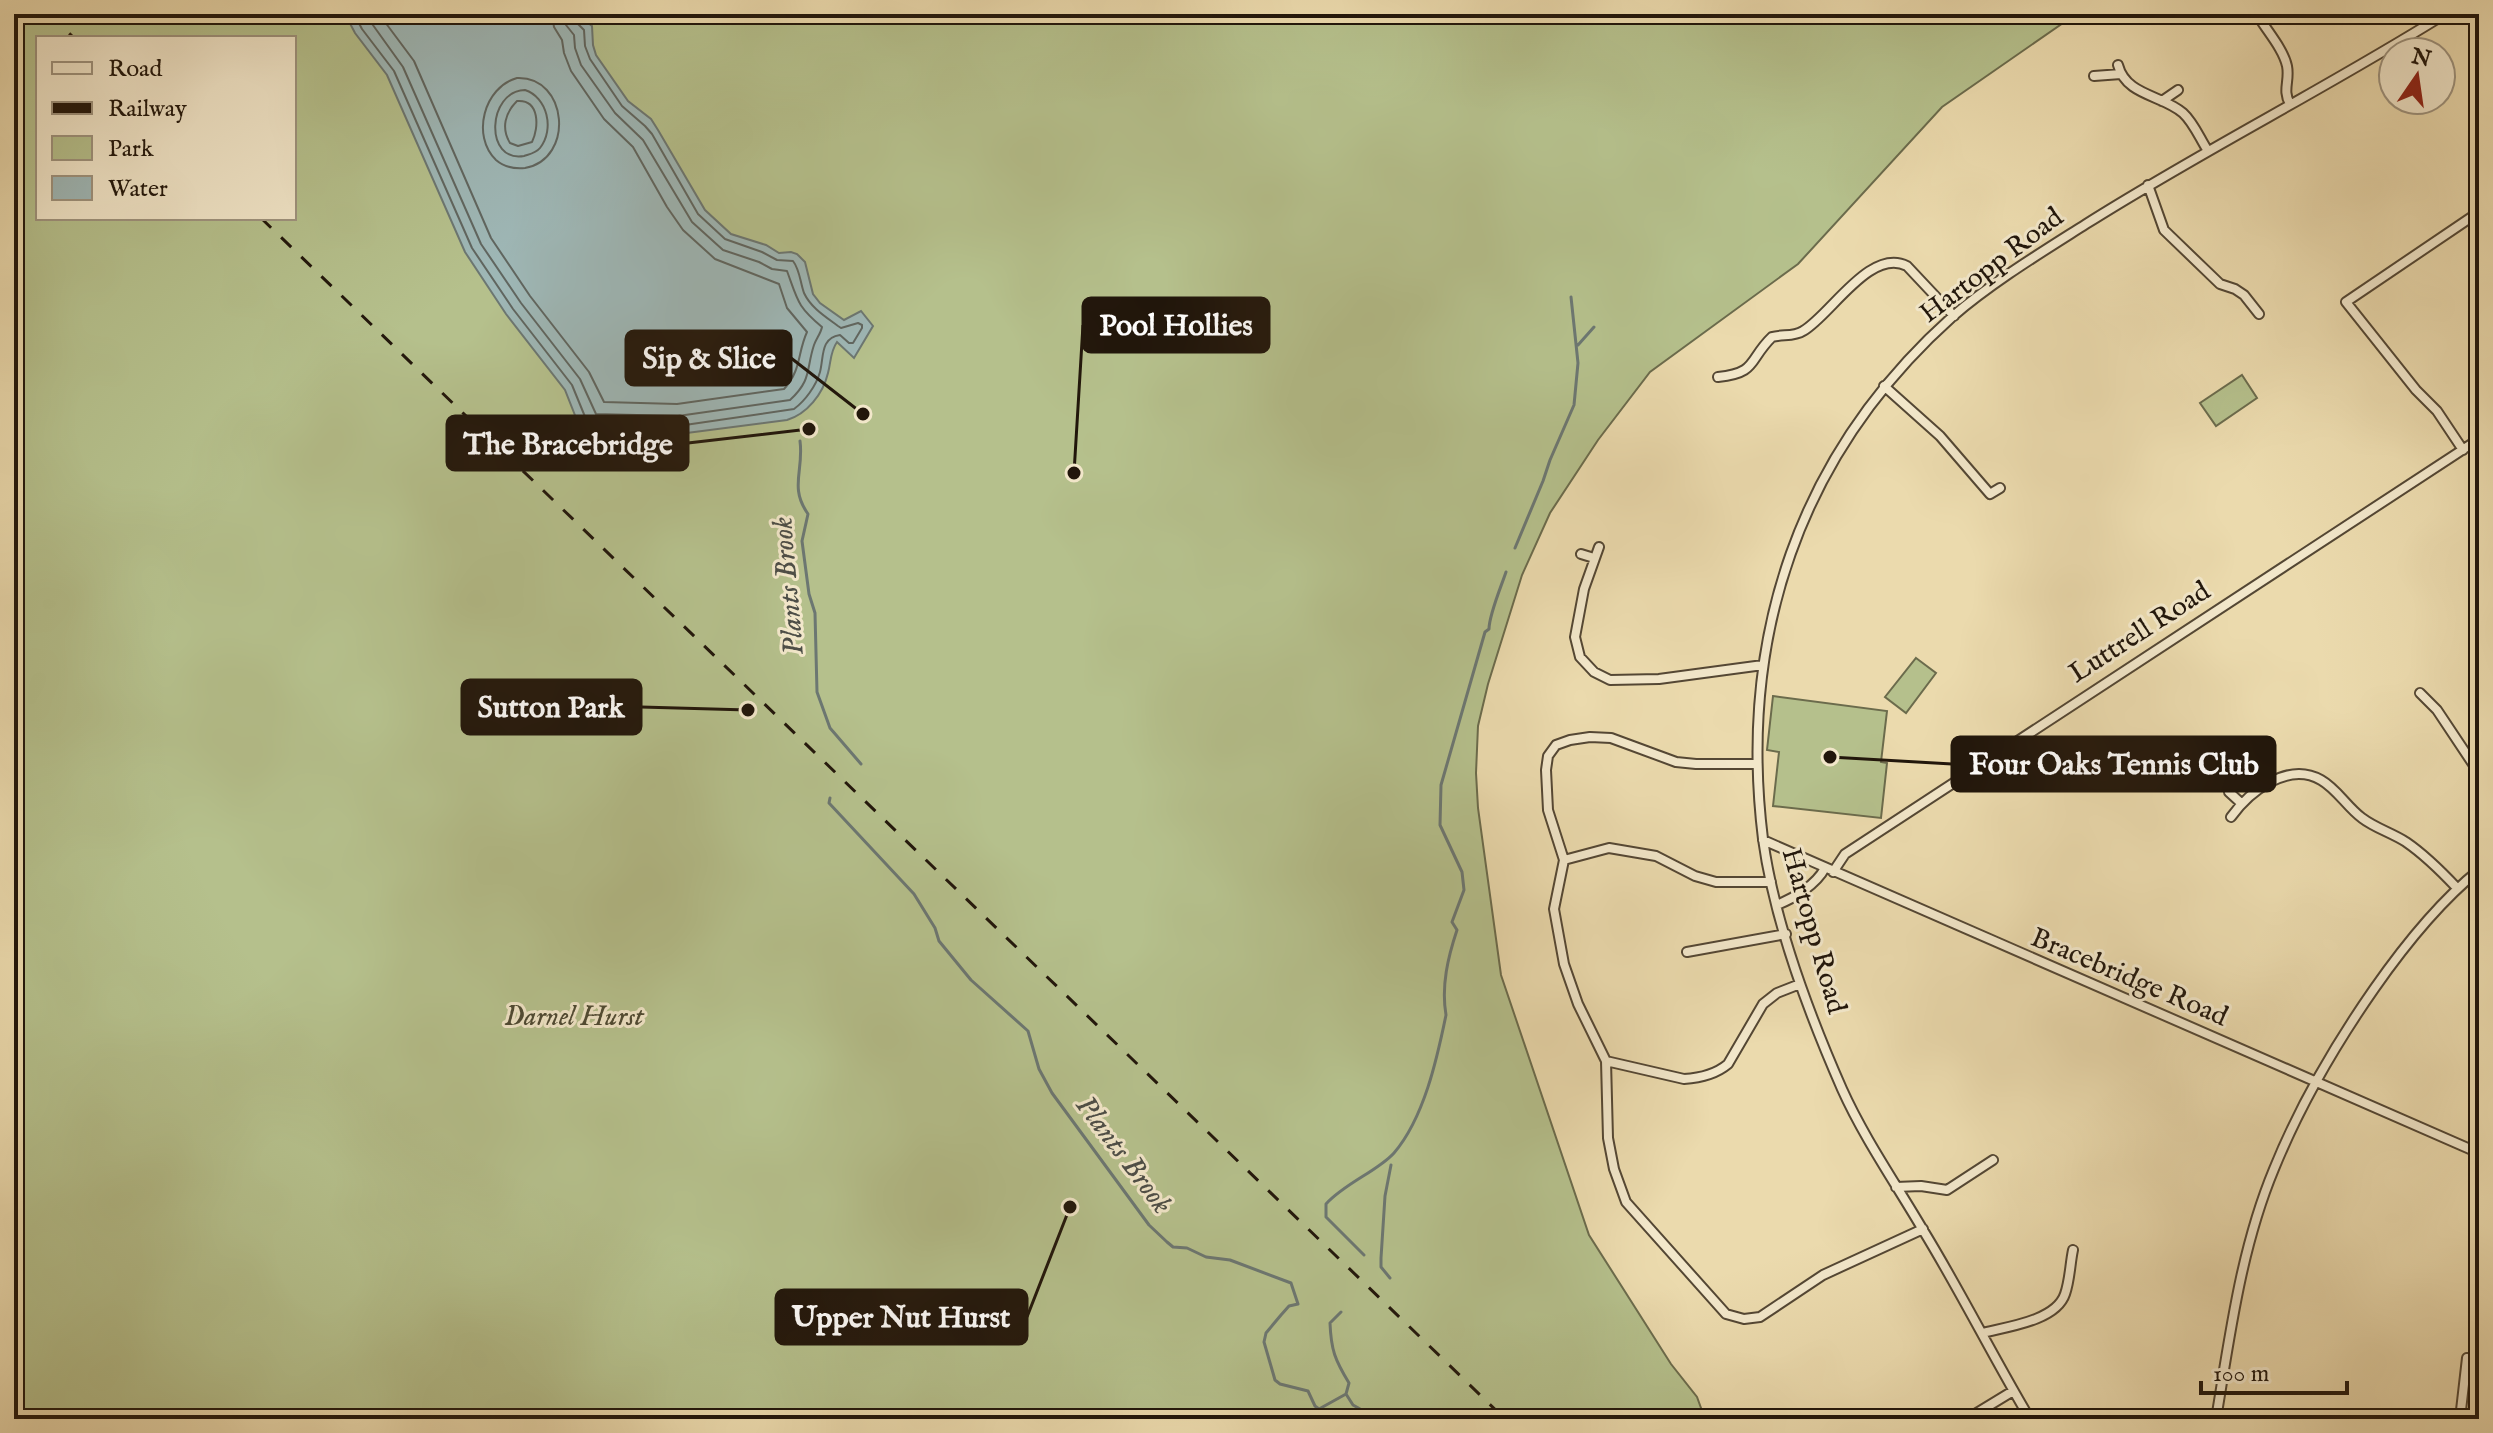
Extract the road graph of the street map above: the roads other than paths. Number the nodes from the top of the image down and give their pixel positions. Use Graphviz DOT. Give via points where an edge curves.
graph roads {
  1 [pos="2257,14"];
  2 [pos="2445,14"];
  3 [pos="2094,76"];
  4 [pos="2178,90"];
  5 [pos="2162,101"];
  6 [pos="2290,104"];
  7 [pos="2208,151"];
  8 [pos="2148,185"];
  9 [pos="2479,212"];
  10 [pos="2259,314"];
  11 [pos="1954,316"];
  12 [pos="1718,377"];
  13 [pos="1884,386"];
  14 [pos="2479,439"];
  15 [pos="2463,450"];
  16 [pos="2000,488"];
  17 [pos="1599,547"];
  18 [pos="1581,554"];
  19 [pos="1594,558"];
  20 [pos="1763,665"];
  21 [pos="2420,693"];
  22 [pos="1757,764"];
  23 [pos="2479,773"];
  24 [pos="2229,792"];
  25 [pos="2241,803"];
  26 [pos="2231,817"];
  27 [pos="1763,840"];
  28 [pos="1564,860"];
  29 [pos="1829,870"];
  30 [pos="2479,870"];
  31 [pos="1771,882"];
  32 [pos="2457,888"];
  33 [pos="1777,905"];
  34 [pos="1786,934"];
  35 [pos="1687,952"];
  36 [pos="1800,984"];
  37 [pos="1606,1061"];
  38 [pos="2315,1082"];
  39 [pos="2479,1153"];
  40 [pos="1993,1160"];
  41 [pos="1896,1187"];
  42 [pos="1923,1229"];
  43 [pos="2073,1250"];
  44 [pos="1982,1333"];
  45 [pos="2467,1358"];
  46 [pos="2013,1391"];
  47 [pos="1967,1419"];
  48 [pos="2030,1419"];
  49 [pos="2216,1419"];
  50 [pos="2460,1419"];
  1 -- 6 [label="street" via="2286,61"];
  2 -- 6 [label="street, Hartopp Road"];
  3 -- 5 [label="street" via="2120,70 2142,92"];
  4 -- 5 [label="street"];
  5 -- 7 [label="street" via="2186,116"];
  6 -- 7 [label="street, Hartopp Road"];
  7 -- 8 [label="street, Hartopp Road"];
  8 -- 10 [label="street" via="2164,230 2220,284 2244,295"];
  8 -- 11 [label="street, Hartopp Road" via="2038,254"];
  9 -- 15 [label="street" via="2346,302"];
  11 -- 12 [label="street" via="1907,266 1888,262 1848,288 1801,333 1772,337 1738,375"];
  11 -- 13 [label="street, Hartopp Road"];
  13 -- 16 [label="street" via="1940,436 1990,494"];
  13 -- 20 [label="street, Hartopp Road" via="1815,493 1776,595"];
  14 -- 15 [label="street, Luttrell Road"];
  15 -- 29 [label="street, Luttrell Road" via="1845,854"];
  17 -- 19 [label="street"];
  18 -- 19 [label="street"];
  19 -- 20 [label="street" via="1575,637 1580,657 1594,672 1610,680 1659,679"];
  20 -- 22 [label="street, Hartopp Road"];
  21 -- 23 [label="street"];
  22 -- 27 [label="street, Hartopp Road"];
  22 -- 28 [label="street" via="1676,762 1611,738 1556,745 1546,770 1548,810"];
  24 -- 25 [label="street"];
  25 -- 26 [label="street"];
  25 -- 32 [label="street" via="2285,776 2321,780 2362,818 2431,861"];
  27 -- 29 [label="street, Bracebridge Road"];
  27 -- 31 [label="street, Hartopp Road"];
  28 -- 31 [label="street" via="1609,848 1656,856 1716,882"];
  28 -- 37 [label="street" via="1554,909 1564,964"];
  29 -- 33 [label="street, Luttrell Road"];
  29 -- 38 [label="street, Bracebridge Road"];
  30 -- 32 [label="street"];
  31 -- 33 [label="street, Hartopp Road"];
  32 -- 38 [label="street" via="2396,958"];
  33 -- 34 [label="street, Hartopp Road"];
  34 -- 35 [label="street"];
  34 -- 36 [label="street, Hartopp Road"];
  36 -- 37 [label="street" via="1763,1004 1728,1064 1711,1074 1684,1079"];
  36 -- 41 [label="street, Hartopp Road" via="1844,1093"];
  37 -- 42 [label="street" via="1608,1138 1626,1202 1726,1314 1760,1317 1823,1275"];
  38 -- 39 [label="street, Bracebridge Road"];
  38 -- 49 [label="street" via="2273,1171 2252,1237"];
  40 -- 41 [label="street" via="1947,1190"];
  41 -- 42 [label="street, Hartopp Road"];
  42 -- 44 [label="street, Hartopp Road"];
  43 -- 44 [label="street" via="2065,1295 2056,1309"];
  44 -- 46 [label="street, Hartopp Road"];
  45 -- 50 [label="street"];
  46 -- 47 [label="street"];
  46 -- 48 [label="street, Hartopp Road"];
}
